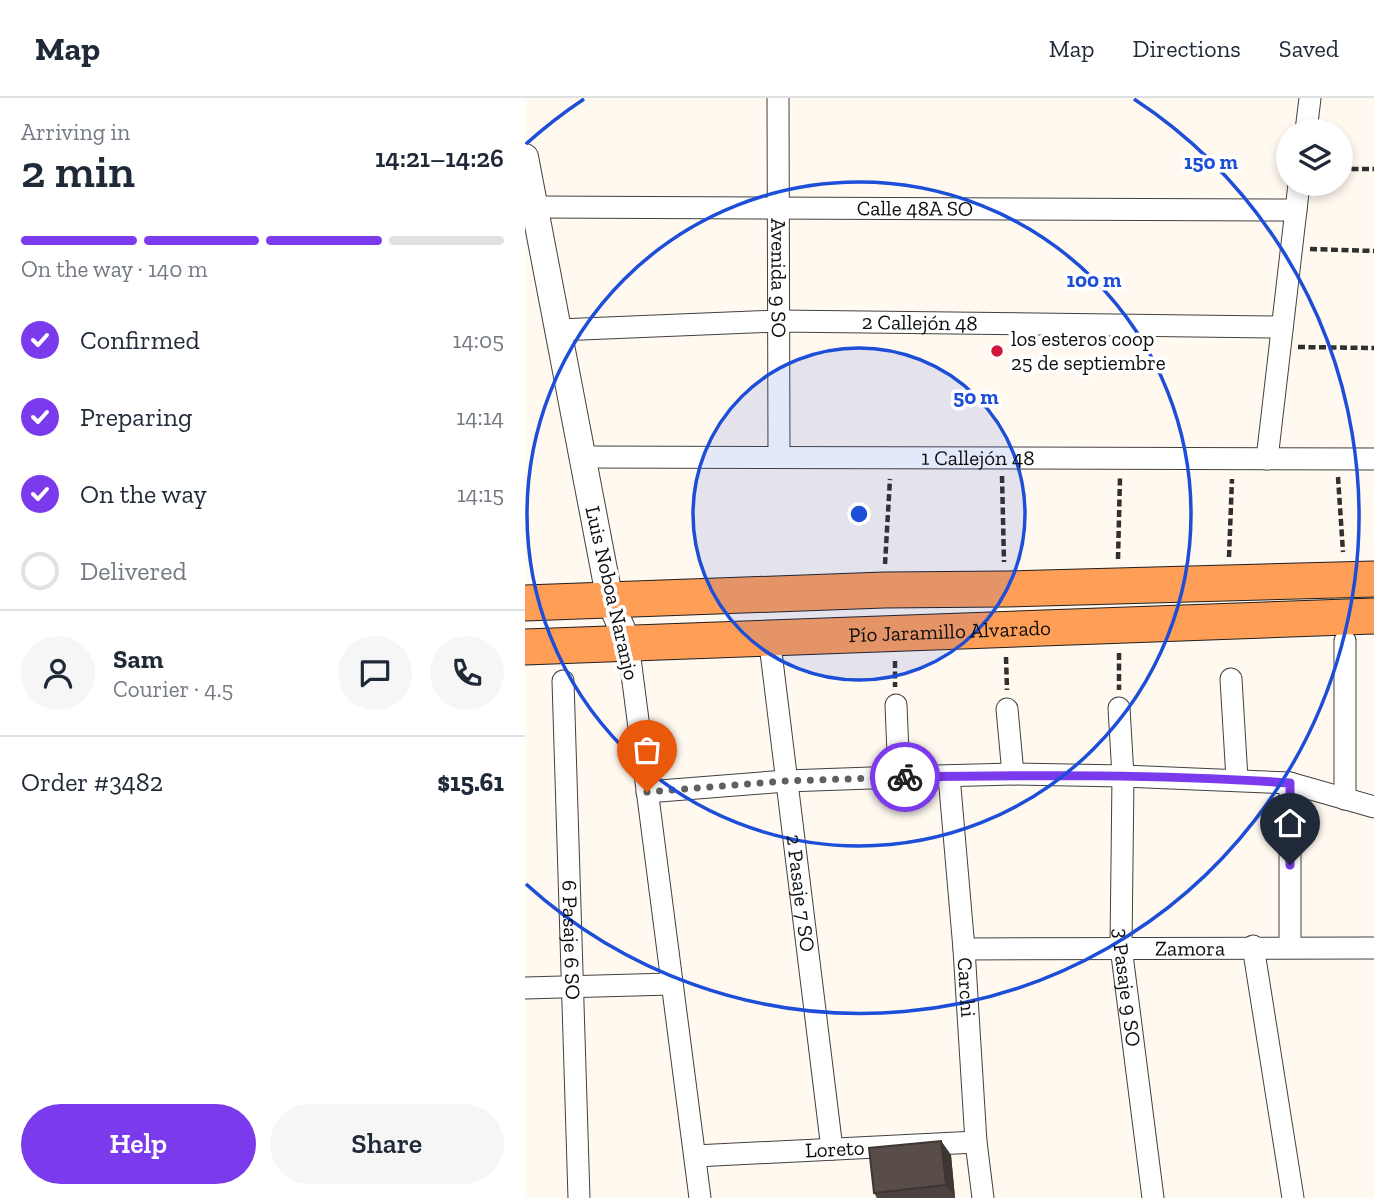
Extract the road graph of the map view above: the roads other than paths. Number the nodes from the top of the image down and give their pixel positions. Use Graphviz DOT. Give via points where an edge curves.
graph roads {
  1 [pos="778,98"];
  2 [pos="1310,98"];
  3 [pos="1307,119"];
  4 [pos="525,157"];
  5 [pos="1298,196"];
  6 [pos="535,207"];
  7 [pos="779,208"];
  8 [pos="1296,210"];
  9 [pos="778,321"];
  10 [pos="558,330"];
  11 [pos="1281,337"];
  12 [pos="582,457"];
  13 [pos="779,457"];
  14 [pos="1267,459"];
  15 [pos="1374,459"];
  16 [pos="1360,579"];
  17 [pos="610,601"];
  18 [pos="525,603"];
  19 [pos="1374,616"];
  20 [pos="769,636"];
  21 [pos="1345,641"];
  22 [pos="628,643"];
  23 [pos="525,647"];
  24 [pos="1231,678"];
  25 [pos="563,681"];
  26 [pos="896,705"];
  27 [pos="1119,708"];
  28 [pos="1007,709"];
  29 [pos="1013,774"];
  30 [pos="949,776"];
  31 [pos="1123,776"];
  32 [pos="899,777"];
  33 [pos="1237,779"];
  34 [pos="786,781"];
  35 [pos="1290,783"];
  36 [pos="647,792"];
  37 [pos="1345,799"];
  38 [pos="1374,807"];
  39 [pos="1253,946"];
  40 [pos="1121,947"];
  41 [pos="1290,947"];
  42 [pos="1374,948"];
  43 [pos="964,949"];
  44 [pos="671,984"];
  45 [pos="572,987"];
  46 [pos="525,988"];
  47 [pos="976,1142"];
  48 [pos="832,1149"];
  49 [pos="695,1156"];
  50 [pos="579,1198"];
  51 [pos="701,1198"];
  52 [pos="983,1198"];
  53 [pos="1153,1198"];
  54 [pos="1293,1198"];
  1 -- 7 [label="street, Avenida 9 SO"];
  2 -- 3 [label="street"];
  4 -- 6 [label="street, Luis Noboa Naranjo"];
  5 -- 8 [label="street"];
  6 -- 7 [label="street, Calle 48A SO"];
  6 -- 10 [label="street, Luis Noboa Naranjo"];
  7 -- 8 [label="street, Calle 48A SO"];
  7 -- 9 [label="street, Avenida 9 SO"];
  8 -- 11 [label="street"];
  9 -- 10 [label="street, 2 Callejón 48"];
  9 -- 11 [label="street, 2 Callejón 48"];
  9 -- 13 [label="street, Avenida 9 SO"];
  10 -- 12 [label="street, Luis Noboa Naranjo"];
  11 -- 14 [label="street"];
  12 -- 13 [label="street, 1 Callejón 48"];
  12 -- 17 [label="street, Luis Noboa Naranjo"];
  13 -- 14 [label="street, 1 Callejón 48"];
  14 -- 15 [label="street, 1 Callejón 48"];
  16 -- 17 [label="highway, Pío Jaramillo Alvarado"];
  17 -- 18 [label="highway, Pío Jaramillo Alvarado"];
  17 -- 22 [label="street, Luis Noboa Naranjo"];
  19 -- 20 [label="highway, Pío Jaramillo Alvarado"];
  20 -- 22 [label="highway, Pío Jaramillo Alvarado"];
  20 -- 34 [label="street, 2 Pasaje 7 SO"];
  21 -- 37 [label="street"];
  22 -- 23 [label="highway, Pío Jaramillo Alvarado"];
  22 -- 36 [label="street, Luis Noboa Naranjo"];
  24 -- 33 [label="street"];
  25 -- 45 [label="street, 6 Pasaje 6 SO"];
  26 -- 32 [label="street"];
  27 -- 31 [label="street, 3 Pasaje 9 SO"];
  28 -- 29 [label="street"];
  29 -- 30 [label="street"];
  29 -- 31 [label="street"];
  30 -- 32 [label="street"];
  30 -- 43 [label="street, Carchi"];
  31 -- 33 [label="street"];
  31 -- 40 [label="street, 3 Pasaje 9 SO"];
  32 -- 34 [label="street"];
  33 -- 35 [label="street"];
  34 -- 36 [label="street"];
  34 -- 48 [label="street, 2 Pasaje 7 SO"];
  35 -- 37 [label="street"];
  35 -- 41 [label="street"];
  36 -- 44 [label="street, Luis Noboa Naranjo"];
  37 -- 38 [label="street"];
  39 -- 40 [label="street, Zamora"];
  39 -- 41 [label="street, Zamora"];
  39 -- 54 [label="street"];
  40 -- 43 [label="street, Zamora"];
  40 -- 53 [label="street, 3 Pasaje 9 SO"];
  41 -- 42 [label="street, Zamora"];
  43 -- 47 [label="street, Carchi"];
  44 -- 45 [label="street"];
  44 -- 49 [label="street, Luis Noboa Naranjo"];
  45 -- 46 [label="street"];
  45 -- 50 [label="street, 6 Pasaje 6 SO"];
  47 -- 48 [label="street, Loreto"];
  47 -- 52 [label="street, Carchi"];
  48 -- 49 [label="street, Loreto"];
  49 -- 51 [label="street, Luis Noboa Naranjo"];
}
